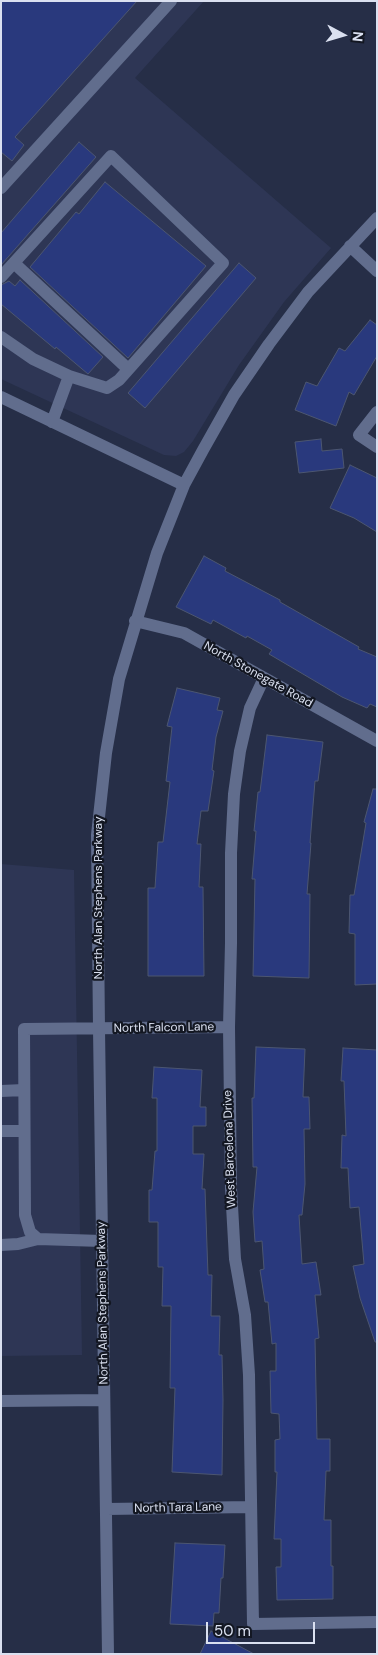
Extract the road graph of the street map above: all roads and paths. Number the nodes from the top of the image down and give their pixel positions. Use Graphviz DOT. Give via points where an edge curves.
graph roads {
  1 [pos="171,1"];
  2 [pos="1,188"];
  3 [pos="377,218"];
  4 [pos="350,246"];
  5 [pos="14,263"];
  6 [pos="377,271"];
  7 [pos="1,277"];
  8 [pos="1,337"];
  9 [pos="128,369"];
  10 [pos="69,376"];
  11 [pos="1,397"];
  12 [pos="377,412"];
  13 [pos="52,422"];
  14 [pos="377,447"];
  15 [pos="184,485"];
  16 [pos="135,621"];
  17 [pos="264,678"];
  18 [pos="377,741"];
  19 [pos="229,1027"];
  20 [pos="99,1029"];
  21 [pos="1,1090"];
  22 [pos="24,1090"];
  23 [pos="1,1131"];
  24 [pos="24,1131"];
  25 [pos="38,1239"];
  26 [pos="102,1241"];
  27 [pos="1,1244"];
  28 [pos="104,1400"];
  29 [pos="1,1402"];
  30 [pos="251,1507"];
  31 [pos="106,1509"];
  32 [pos="377,1622"];
  33 [pos="108,1654"];
  1 -- 2 [label="street"];
  3 -- 4 [label="street, North Alan Stephens Parkway"];
  4 -- 6 [label="street"];
  4 -- 15 [label="street, North Alan Stephens Parkway" via="308,292 269,344 234,395"];
  5 -- 7 [label="street"];
  5 -- 9 [label="street"];
  5 -- 9 [label="street" via="110,156 223,262"];
  8 -- 10 [label="street" via="33,360"];
  9 -- 10 [label="street" via="107,388"];
  10 -- 13 [label="street"];
  11 -- 13 [label="street"];
  12 -- 14 [label="street" via="359,435"];
  13 -- 15 [label="street"];
  15 -- 16 [label="street, North Alan Stephens Parkway" via="157,552"];
  16 -- 17 [label="street, North Stonegate Road" via="184,634"];
  16 -- 20 [label="street, North Alan Stephens Parkway" via="119,680 106,753 97,835"];
  17 -- 18 [label="street, North Stonegate Road"];
  17 -- 19 [label="street, West Barcelona Drive" via="250,708 234,794"];
  19 -- 20 [label="street, North Falcon Lane"];
  19 -- 30 [label="street, West Barcelona Drive" via="231,1188 235,1259 245,1315 249,1375"];
  20 -- 22 [label="street, North Falcon Lane" via="24,1029"];
  20 -- 26 [label="street, North Alan Stephens Parkway"];
  21 -- 22 [label="street"];
  22 -- 24 [label="street"];
  23 -- 24 [label="street"];
  24 -- 25 [label="street" via="25,1215 30,1232"];
  25 -- 26 [label="street"];
  25 -- 27 [label="street"];
  26 -- 28 [label="street, North Alan Stephens Parkway"];
  28 -- 29 [label="street"];
  28 -- 31 [label="street, North Alan Stephens Parkway"];
  30 -- 31 [label="street, North Tara Lane"];
  30 -- 32 [label="street, West Barcelona Drive" via="253,1624"];
  31 -- 33 [label="street, North Alan Stephens Parkway"];
}
